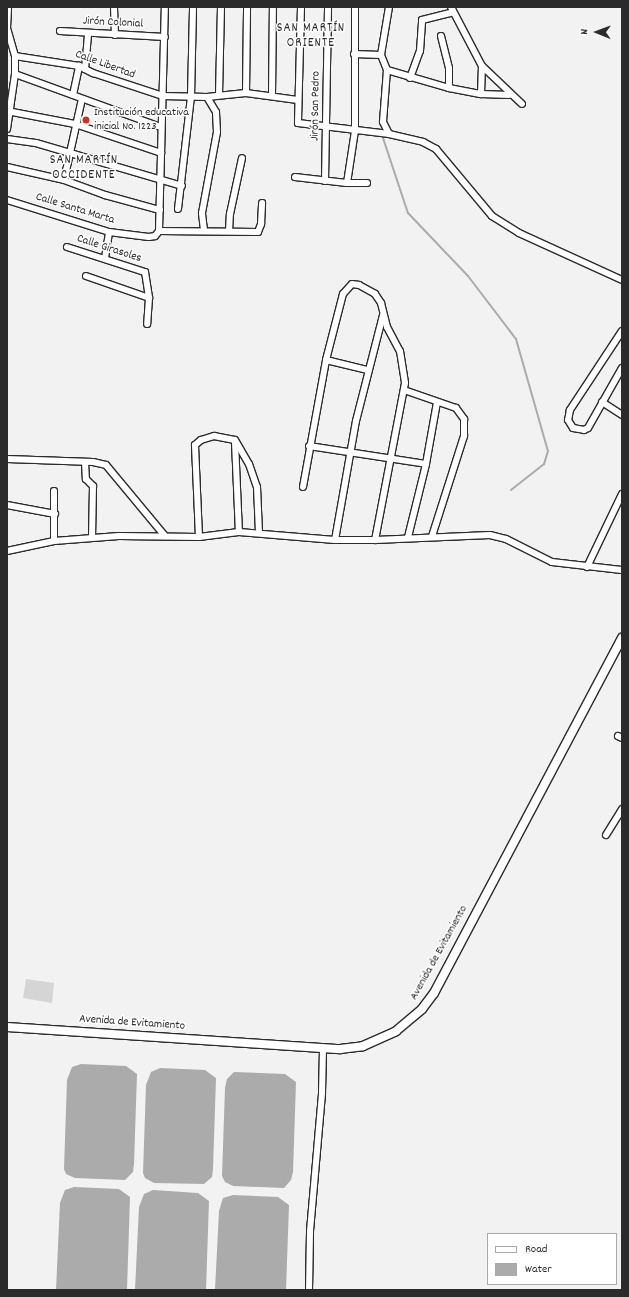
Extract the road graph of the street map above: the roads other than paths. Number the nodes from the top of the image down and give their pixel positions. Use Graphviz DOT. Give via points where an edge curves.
graph roads {
  1 [pos="8,7"];
  2 [pos="114,7"];
  3 [pos="165,7"];
  4 [pos="193,7"];
  5 [pos="221,7"];
  6 [pos="247,7"];
  7 [pos="274,7"];
  8 [pos="301,7"];
  9 [pos="328,7"];
  10 [pos="355,7"];
  11 [pos="389,7"];
  12 [pos="452,9"];
  13 [pos="60,31"];
  14 [pos="88,34"];
  15 [pos="115,35"];
  16 [pos="441,36"];
  17 [pos="165,37"];
  18 [pos="354,54"];
  19 [pos="15,56"];
  20 [pos="381,56"];
  21 [pos="482,66"];
  22 [pos="82,67"];
  23 [pos="388,70"];
  24 [pos="15,74"];
  25 [pos="410,78"];
  26 [pos="449,88"];
  27 [pos="246,93"];
  28 [pos="481,94"];
  29 [pos="74,95"];
  30 [pos="219,95"];
  31 [pos="509,95"];
  32 [pos="163,96"];
  33 [pos="272,96"];
  34 [pos="191,97"];
  35 [pos="207,97"];
  36 [pos="82,99"];
  37 [pos="298,100"];
  38 [pos="522,104"];
  39 [pos="9,111"];
  40 [pos="75,124"];
  41 [pos="327,125"];
  42 [pos="162,127"];
  43 [pos="7,130"];
  44 [pos="355,130"];
  45 [pos="389,134"];
  46 [pos="7,139"];
  47 [pos="70,152"];
  48 [pos="161,153"];
  49 [pos="242,158"];
  50 [pos="7,167"];
  51 [pos="295,177"];
  52 [pos="64,180"];
  53 [pos="161,181"];
  54 [pos="325,181"];
  55 [pos="367,183"];
  56 [pos="347,184"];
  57 [pos="182,186"];
  58 [pos="7,200"];
  59 [pos="262,203"];
  60 [pos="178,209"];
  61 [pos="160,210"];
  62 [pos="204,230"];
  63 [pos="160,231"];
  64 [pos="229,231"];
  65 [pos="109,232"];
  66 [pos="67,247"];
  67 [pos="105,258"];
  68 [pos="86,276"];
  69 [pos="622,280"];
  70 [pos="149,298"];
  71 [pos="384,313"];
  72 [pos="147,324"];
  73 [pos="622,331"];
  74 [pos="326,360"];
  75 [pos="622,368"];
  76 [pos="367,370"];
  77 [pos="404,390"];
  78 [pos="437,402"];
  79 [pos="602,402"];
  80 [pos="622,415"];
  81 [pos="235,440"];
  82 [pos="309,446"];
  83 [pos="350,452"];
  84 [pos="389,458"];
  85 [pos="7,459"];
  86 [pos="85,462"];
  87 [pos="426,464"];
  88 [pos="303,487"];
  89 [pos="54,491"];
  90 [pos="622,494"];
  91 [pos="7,504"];
  92 [pos="55,514"];
  93 [pos="239,532"];
  94 [pos="259,533"];
  95 [pos="165,536"];
  96 [pos="432,536"];
  97 [pos="199,537"];
  98 [pos="408,537"];
  99 [pos="92,538"];
  100 [pos="335,540"];
  101 [pos="375,540"];
  102 [pos="54,541"];
  103 [pos="7,552"];
  104 [pos="587,566"];
  105 [pos="622,570"];
  106 [pos="622,638"];
  107 [pos="622,809"];
  108 [pos="606,835"];
  109 [pos="7,1027"];
  110 [pos="323,1048"];
  111 [pos="309,1290"];
  1 -- 19 [label="street" via="7,28"];
  2 -- 15 [label="street"];
  3 -- 17 [label="street"];
  4 -- 34 [label="street"];
  5 -- 30 [label="street"];
  6 -- 27 [label="street"];
  7 -- 33 [label="street"];
  8 -- 37 [label="street"];
  9 -- 41 [label="street, Jirón San Pedro"];
  10 -- 18 [label="street"];
  11 -- 20 [label="street"];
  12 -- 21 [label="street"];
  12 -- 25 [label="street" via="422,20 420,51"];
  13 -- 14 [label="street, Jirón Colonial"];
  14 -- 15 [label="street, Jirón Colonial"];
  14 -- 22 [label="street"];
  15 -- 17 [label="street, Jirón Colonial"];
  16 -- 26 [label="street" via="449,68"];
  17 -- 32 [label="street"];
  18 -- 20 [label="street"];
  18 -- 44 [label="street"];
  19 -- 22 [label="street, Calle Libertad"];
  19 -- 24 [label="street"];
  20 -- 23 [label="street"];
  21 -- 28 [label="street"];
  21 -- 31 [label="street"];
  22 -- 29 [label="street"];
  22 -- 32 [label="street, Calle Libertad"];
  23 -- 25 [label="street"];
  23 -- 45 [label="street" via="383,122"];
  24 -- 29 [label="street"];
  24 -- 39 [label="street"];
  25 -- 26 [label="street"];
  26 -- 28 [label="street"];
  27 -- 30 [label="street, Calle Libertad"];
  27 -- 33 [label="street, Calle Libertad"];
  28 -- 31 [label="street"];
  29 -- 36 [label="street"];
  30 -- 35 [label="street, Calle Libertad"];
  31 -- 38 [label="street"];
  32 -- 34 [label="street, Calle Libertad"];
  32 -- 42 [label="street"];
  33 -- 37 [label="street, Calle Libertad"];
  34 -- 35 [label="street, Calle Libertad"];
  34 -- 57 [label="street"];
  35 -- 62 [label="street" via="216,112 217,132 202,213"];
  36 -- 40 [label="street"];
  36 -- 42 [label="street"];
  37 -- 41 [label="street" via="298,123"];
  39 -- 40 [label="street"];
  39 -- 43 [label="street"];
  40 -- 47 [label="street"];
  40 -- 48 [label="street"];
  41 -- 44 [label="street"];
  41 -- 54 [label="street, Jirón San Pedro"];
  42 -- 48 [label="street"];
  44 -- 45 [label="street"];
  44 -- 56 [label="street"];
  45 -- 69 [label="street" via="423,142 436,148 492,216"];
  46 -- 47 [label="street" via="27,141"];
  47 -- 52 [label="street"];
  47 -- 53 [label="street"];
  48 -- 53 [label="street"];
  49 -- 64 [label="street"];
  50 -- 52 [label="street"];
  51 -- 54 [label="street"];
  52 -- 61 [label="street"];
  53 -- 57 [label="street"];
  53 -- 61 [label="street"];
  54 -- 56 [label="street"];
  55 -- 56 [label="street"];
  57 -- 60 [label="street"];
  58 -- 65 [label="street, Calle Santa Marta"];
  59 -- 64 [label="street, Calle Santa Marta" via="258,232"];
  61 -- 63 [label="street"];
  62 -- 63 [label="street, Calle Santa Marta"];
  62 -- 64 [label="street, Calle Santa Marta"];
  63 -- 65 [label="street, Calle Santa Marta" via="149,237"];
  65 -- 67 [label="street"];
  66 -- 67 [label="street, Calle Girasoles"];
  67 -- 70 [label="street, Calle Girasoles" via="145,272"];
  68 -- 70 [label="street"];
  70 -- 72 [label="street"];
  71 -- 74 [label="street" via="375,294 359,285 349,286 343,294"];
  71 -- 76 [label="street"];
  71 -- 77 [label="street" via="387,327 400,351"];
  73 -- 79 [label="street" via="570,410 570,424 577,430 588,428"];
  74 -- 76 [label="street"];
  74 -- 82 [label="street"];
  75 -- 79 [label="street"];
  76 -- 83 [label="street"];
  77 -- 78 [label="street"];
  77 -- 84 [label="street"];
  78 -- 87 [label="street"];
  78 -- 96 [label="street" via="456,408 464,419 464,436"];
  79 -- 80 [label="street"];
  81 -- 93 [label="street"];
  81 -- 94 [label="street" via="250,464 258,487"];
  81 -- 97 [label="street" via="214,436 201,440 195,446"];
  82 -- 83 [label="street"];
  82 -- 88 [label="street"];
  83 -- 84 [label="street"];
  83 -- 100 [label="street"];
  84 -- 87 [label="street"];
  84 -- 101 [label="street"];
  85 -- 86 [label="street"];
  86 -- 95 [label="street" via="106,465"];
  86 -- 99 [label="street" via="86,479 92,486"];
  87 -- 98 [label="street"];
  89 -- 92 [label="street"];
  90 -- 104 [label="street"];
  91 -- 92 [label="street"];
  92 -- 102 [label="street"];
  93 -- 94 [label="street"];
  93 -- 97 [label="street"];
  94 -- 100 [label="street"];
  95 -- 97 [label="street"];
  95 -- 99 [label="street"];
  96 -- 98 [label="street"];
  96 -- 104 [label="street" via="496,536 552,562"];
  98 -- 101 [label="street"];
  99 -- 102 [label="street"];
  100 -- 101 [label="street"];
  102 -- 103 [label="street"];
  104 -- 105 [label="street"];
  106 -- 110 [label="street, Avenida de Evitamiento" via="434,992 422,1009 396,1031 378,1041 352,1048"];
  107 -- 108 [label="street"];
  109 -- 110 [label="street, Avenida de Evitamiento"];
  110 -- 111 [label="street" via="322,1093 310,1231"];
}
